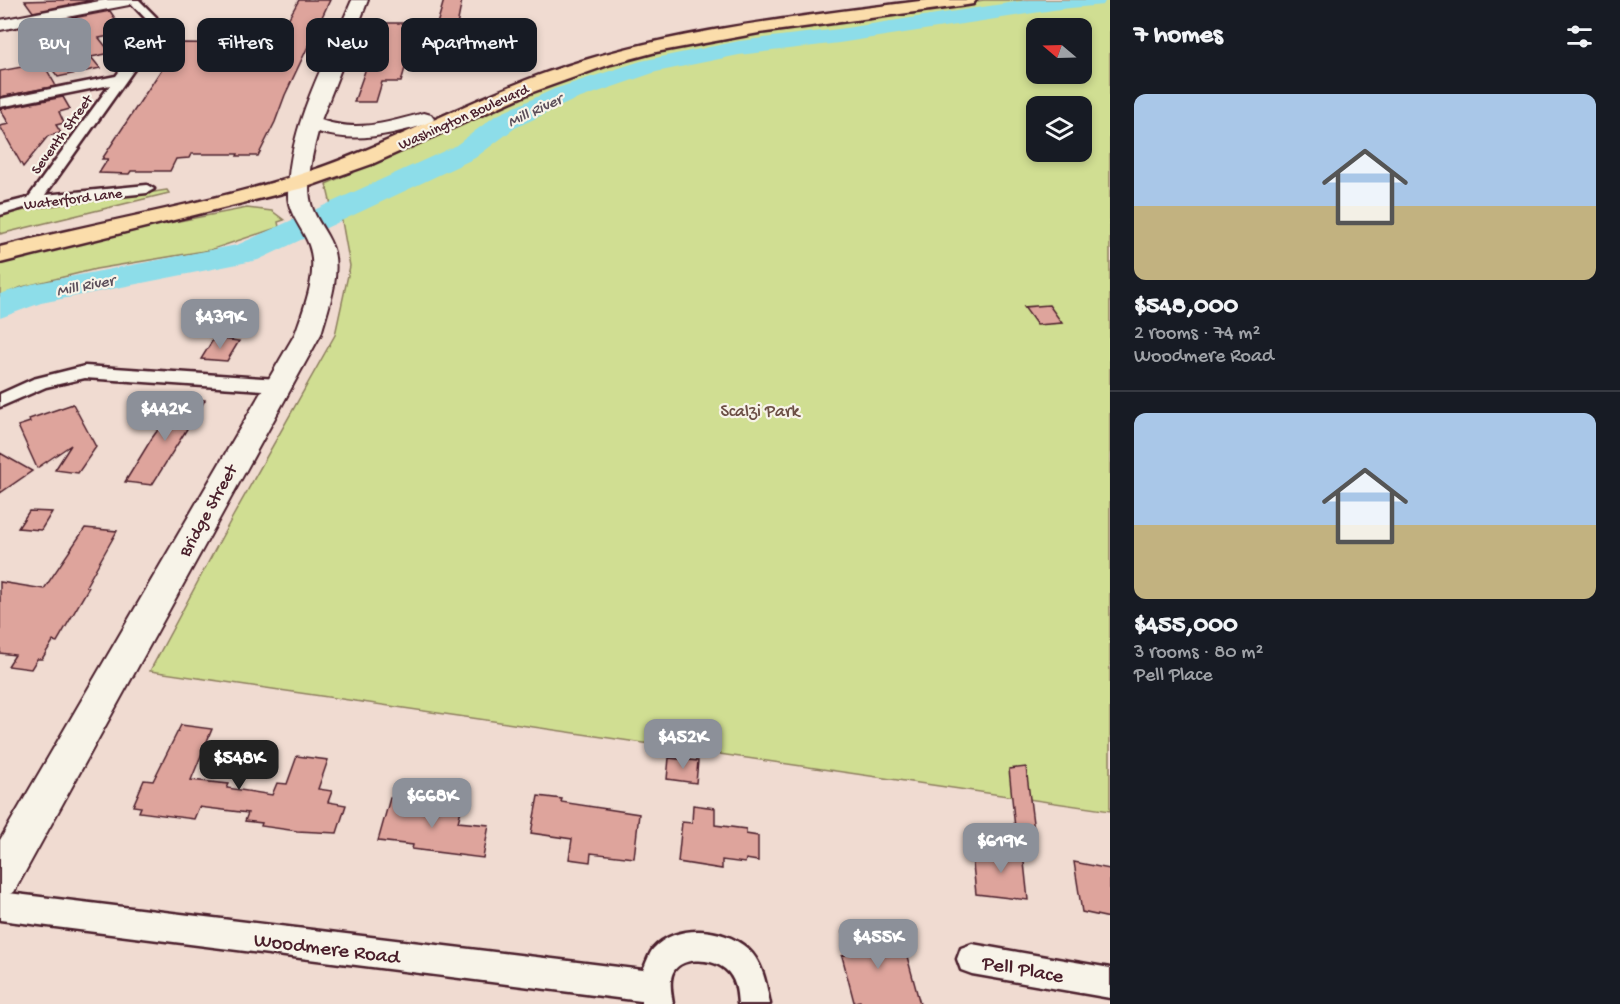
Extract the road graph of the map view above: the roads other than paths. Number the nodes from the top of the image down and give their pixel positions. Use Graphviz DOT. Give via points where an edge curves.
graph roads {
  1 [pos="131,0"];
  2 [pos="360,0"];
  3 [pos="912,0"];
  4 [pos="967,0"];
  5 [pos="0,25"];
  6 [pos="121,79"];
  7 [pos="0,103"];
  8 [pos="424,119"];
  9 [pos="311,123"];
  10 [pos="301,174"];
  11 [pos="147,189"];
  12 [pos="33,201"];
  13 [pos="0,210"];
  14 [pos="0,241"];
  15 [pos="0,255"];
  16 [pos="278,385"];
  17 [pos="0,400"];
  18 [pos="0,878"];
  19 [pos="0,906"];
  20 [pos="972,959"];
  21 [pos="1110,983"];
  22 [pos="656,995"];
  23 [pos="754,1004"];
  1 -- 5 [label="main road"];
  1 -- 6 [label="street, Seventh Street" via="153,19 156,30"];
  2 -- 9 [label="main road, Bridge Street"];
  3 -- 8 [label="main road, Washington Boulevard" via="647,39 546,68"];
  4 -- 10 [label="main road, Washington Boulevard" via="665,44 555,76 400,144"];
  6 -- 7 [label="street"];
  6 -- 12 [label="street, Seventh Street"];
  8 -- 9 [label="main road" via="358,135 340,134"];
  8 -- 10 [label="main road, Washington Boulevard"];
  9 -- 10 [label="main road, Bridge Street"];
  10 -- 14 [label="main road, Washington Boulevard"];
  10 -- 15 [label="main road, Washington Boulevard" via="197,208"];
  10 -- 16 [label="main road, Bridge Street" via="302,212 323,254 320,297 308,334"];
  11 -- 12 [label="street, Waterford Lane"];
  12 -- 13 [label="street, Waterford Lane"];
  16 -- 17 [label="street" via="85,372 40,383"];
  16 -- 18 [label="main road, Bridge Street"];
  19 -- 22 [label="street, Woodmere Road"];
  20 -- 21 [label="street, Pell Place"];
  22 -- 23 [label="street, Woodmere Road" via="660,966 674,951 693,943 714,945 733,955 748,973"];
}
